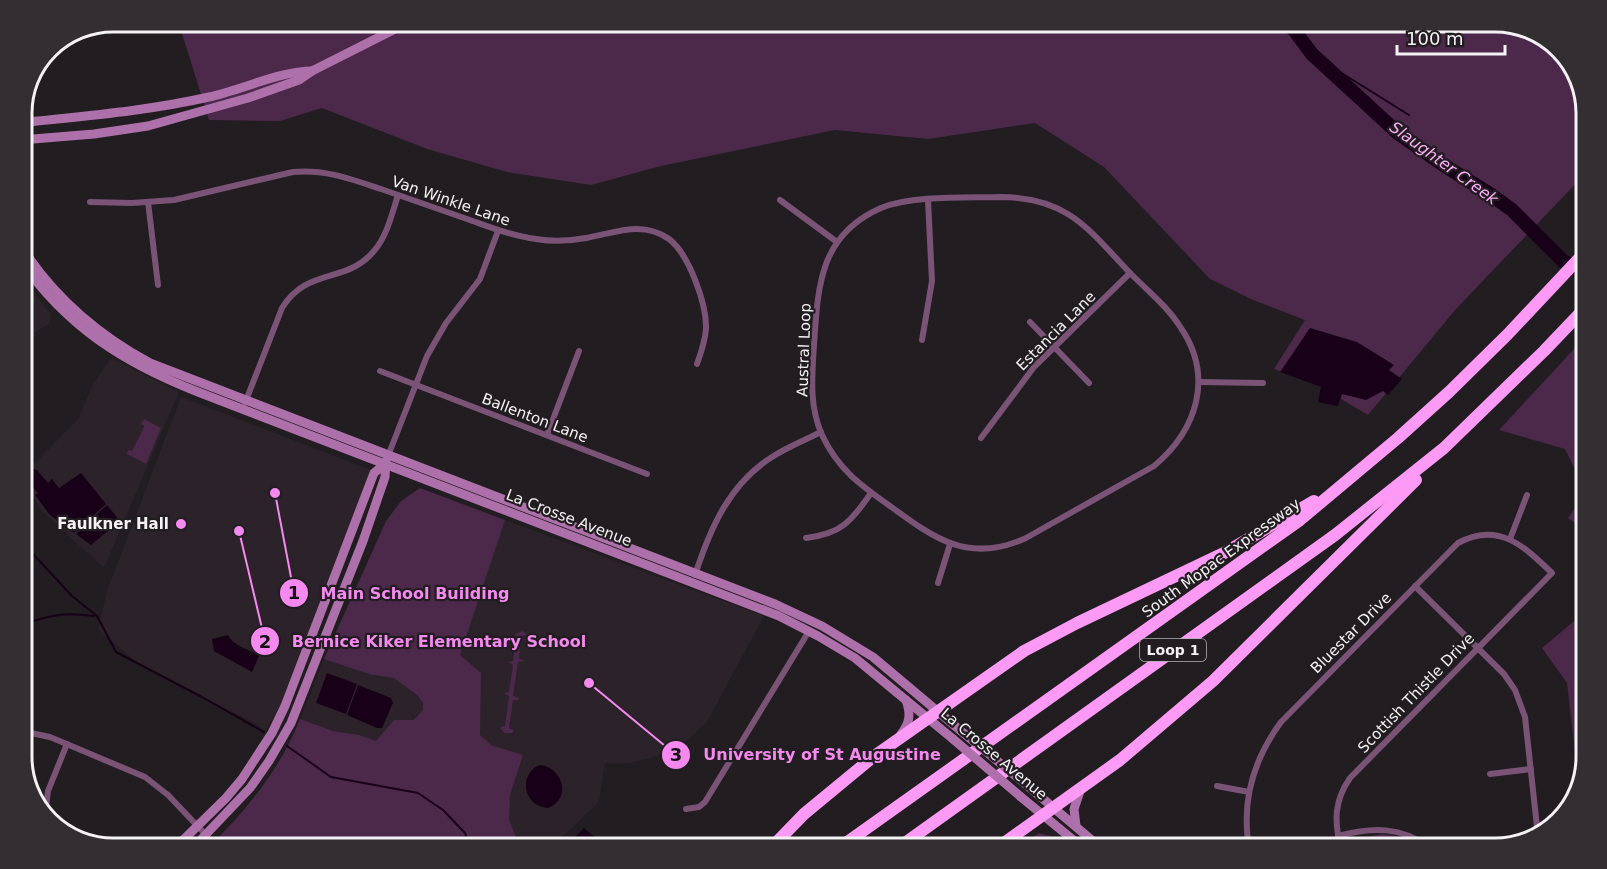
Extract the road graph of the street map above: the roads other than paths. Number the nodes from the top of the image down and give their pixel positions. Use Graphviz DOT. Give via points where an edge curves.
graph roads {
  1 [pos="389,32"];
  2 [pos="312,71"];
  3 [pos="32,122"];
  4 [pos="32,139"];
  5 [pos="399,195"];
  6 [pos="780,200"];
  7 [pos="928,200"];
  8 [pos="90,202"];
  9 [pos="148,202"];
  10 [pos="498,231"];
  11 [pos="837,242"];
  12 [pos="32,261"];
  13 [pos="1575,263"];
  14 [pos="1130,273"];
  15 [pos="32,275"];
  16 [pos="158,285"];
  17 [pos="1575,318"];
  18 [pos="1030,322"];
  19 [pos="922,340"];
  20 [pos="107,342"];
  21 [pos="1054,347"];
  22 [pos="579,351"];
  23 [pos="697,364"];
  24 [pos="380,371"];
  25 [pos="1199,382"];
  26 [pos="1089,383"];
  27 [pos="1263,383"];
  28 [pos="415,385"];
  29 [pos="244,405"];
  30 [pos="821,432"];
  31 [pos="547,435"];
  32 [pos="981,438"];
  33 [pos="1444,448"];
  34 [pos="386,460"];
  35 [pos="647,474"];
  36 [pos="1346,482"];
  37 [pos="871,493"];
  38 [pos="1527,495"];
  39 [pos="806,538"];
  40 [pos="1510,539"];
  41 [pos="951,544"];
  42 [pos="695,577"];
  43 [pos="938,583"];
  44 [pos="1415,586"];
  45 [pos="809,631"];
  46 [pos="1477,648"];
  47 [pos="906,700"];
  48 [pos="934,716"];
  49 [pos="32,733"];
  50 [pos="896,742"];
  51 [pos="67,744"];
  52 [pos="1531,769"];
  53 [pos="1490,774"];
  54 [pos="1082,786"];
  55 [pos="1217,786"];
  56 [pos="1249,792"];
  57 [pos="46,804"];
  58 [pos="686,809"];
  59 [pos="1048,811"];
  60 [pos="197,825"];
  61 [pos="1076,826"];
  62 [pos="1537,826"];
  63 [pos="206,835"];
  64 [pos="1338,836"];
  65 [pos="185,838"];
  66 [pos="203,838"];
  67 [pos="781,838"];
  68 [pos="853,838"];
  69 [pos="912,838"];
  70 [pos="1011,838"];
  71 [pos="1074,838"];
  72 [pos="1090,838"];
  73 [pos="1248,838"];
  74 [pos="1416,838"];
  1 -- 2 [label="street"];
  2 -- 3 [label="street" via="296,71 228,93 148,109"];
  2 -- 4 [label="street" via="299,80 259,94 158,123"];
  5 -- 9 [label="street, Van Winkle Lane" via="342,176 312,171"];
  5 -- 10 [label="street, Van Winkle Lane"];
  5 -- 29 [label="street" via="383,237 369,257 346,271 305,284 290,297 282,308"];
  6 -- 11 [label="street"];
  7 -- 11 [label="street, Austral Loop" via="903,201 880,209 860,220"];
  7 -- 14 [label="street, Austral Loop" via="1023,197 1041,201 1081,221"];
  7 -- 19 [label="street" via="932,281"];
  8 -- 9 [label="street, Van Winkle Lane"];
  9 -- 16 [label="street"];
  10 -- 23 [label="street, Van Winkle Lane" via="559,241 635,228 669,239 688,260 705,315 705,338"];
  10 -- 28 [label="street" via="480,279 440,333"];
  11 -- 30 [label="street, Austral Loop" via="823,268 818,292 812,393"];
  12 -- 20 [label="street, La Crosse Avenue" via="54,290"];
  13 -- 36 [label="highway, South Mopac Expressway / Loop 1" via="1449,392"];
  14 -- 21 [label="street, Estancia Lane"];
  14 -- 25 [label="street, Austral Loop" via="1173,316 1187,337 1197,361"];
  15 -- 20 [label="street, La Crosse Avenue" via="60,309"];
  17 -- 33 [label="highway, Loop 1"];
  18 -- 21 [label="street"];
  20 -- 29 [label="street, La Crosse Avenue" via="159,377"];
  21 -- 26 [label="street"];
  21 -- 32 [label="street, Estancia Lane" via="1029,373"];
  22 -- 31 [label="street"];
  24 -- 28 [label="street, Ballenton Lane"];
  25 -- 27 [label="street"];
  25 -- 41 [label="street, Austral Loop" via="1187,428 1170,452 1154,465 1017,542 978,549"];
  28 -- 31 [label="street, Ballenton Lane"];
  28 -- 34 [label="street"];
  29 -- 34 [label="street, La Crosse Avenue"];
  30 -- 37 [label="street, Austral Loop" via="848,475"];
  30 -- 42 [label="street" via="771,458 737,488 716,521"];
  31 -- 35 [label="street, Ballenton Lane"];
  33 -- 54 [label="highway" via="1213,681 1151,735"];
  33 -- 69 [label="highway, Loop 1" via="1317,549"];
  34 -- 42 [label="street, La Crosse Avenue"];
  34 -- 60 [label="street" via="374,473 275,727 237,784"];
  34 -- 63 [label="street" via="385,477 363,541 291,723 250,788"];
  36 -- 48 [label="highway" via="1224,553 1024,651"];
  36 -- 68 [label="highway, South Mopac Expressway / Loop 1" via="1242,563"];
  37 -- 39 [label="street" via="845,525 827,535"];
  37 -- 41 [label="street, Austral Loop" via="927,533"];
  38 -- 40 [label="street"];
  40 -- 44 [label="street, Bluestar Drive" via="1487,536 1465,540"];
  40 -- 46 [label="street, Scottish Thistle Drive" via="1551,573"];
  41 -- 43 [label="street"];
  42 -- 45 [label="street, La Crosse Avenue"];
  42 -- 48 [label="street, La Crosse Avenue" via="775,604 822,626 873,657"];
  44 -- 46 [label="street"];
  44 -- 56 [label="street, Bluestar Drive" via="1281,722 1260,755"];
  45 -- 47 [label="street, La Crosse Avenue" via="855,658"];
  45 -- 58 [label="street" via="705,802"];
  46 -- 52 [label="street" via="1504,674 1519,699"];
  46 -- 64 [label="street, Scottish Thistle Drive" via="1350,778 1336,808"];
  47 -- 48 [label="street, La Crosse Avenue"];
  47 -- 50 [label="street" via="910,711 907,726"];
  48 -- 50 [label="highway"];
  48 -- 59 [label="street, La Crosse Avenue, bridge" via="953,739 1021,796"];
  48 -- 59 [label="street, La Crosse Avenue, bridge" via="961,731 1029,787"];
  49 -- 51 [label="street"];
  50 -- 67 [label="highway" via="804,814"];
  51 -- 57 [label="street"];
  51 -- 60 [label="street" via="145,777"];
  52 -- 53 [label="street"];
  52 -- 62 [label="street"];
  54 -- 59 [label="highway"];
  54 -- 61 [label="street" via="1075,808"];
  55 -- 56 [label="street"];
  56 -- 73 [label="street, Bluestar Drive"];
  59 -- 61 [label="street"];
  59 -- 70 [label="highway"];
  59 -- 71 [label="street, La Crosse Avenue"];
  60 -- 63 [label="street"];
  60 -- 65 [label="street"];
  61 -- 72 [label="street"];
  63 -- 66 [label="street"];
  64 -- 74 [label="street" via="1388,829"];
}
